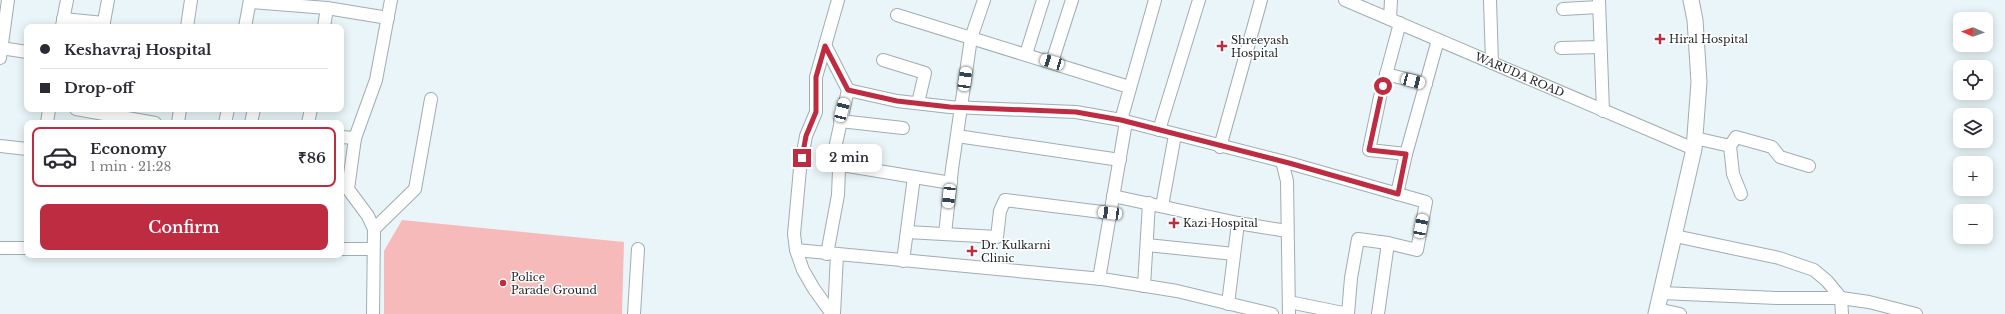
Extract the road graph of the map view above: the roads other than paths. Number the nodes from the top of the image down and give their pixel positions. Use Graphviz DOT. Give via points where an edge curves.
graph roads {
  1 [pos="8,0"];
  2 [pos="67,0"];
  3 [pos="108,0"];
  4 [pos="191,0"];
  5 [pos="391,0"];
  6 [pos="838,0"];
  7 [pos="984,0"];
  8 [pos="1043,0"];
  9 [pos="1072,0"];
  10 [pos="1155,0"];
  11 [pos="1199,0"];
  12 [pos="1261,0"];
  13 [pos="1345,0"];
  14 [pos="1391,0"];
  15 [pos="1490,0"];
  16 [pos="1691,0"];
  17 [pos="250,1"];
  18 [pos="1599,4"];
  19 [pos="327,8"];
  20 [pos="1563,9"];
  21 [pos="897,15"];
  22 [pos="388,18"];
  23 [pos="1395,21"];
  24 [pos="63,23"];
  25 [pos="84,24"];
  26 [pos="104,24"];
  27 [pos="187,24"];
  28 [pos="246,24"];
  29 [pos="324,24"];
  30 [pos="971,38"];
  31 [pos="1438,40"];
  32 [pos="825,46"];
  33 [pos="1600,47"];
  34 [pos="1561,48"];
  35 [pos="24,52"];
  36 [pos="1,53"];
  37 [pos="1026,54"];
  38 [pos="883,60"];
  39 [pos="1052,62"];
  40 [pos="1492,63"];
  41 [pos="1386,74"];
  42 [pos="1426,84"];
  43 [pos="1129,87"];
  44 [pos="848,90"];
  45 [pos="431,99"];
  46 [pos="918,103"];
  47 [pos="961,107"];
  48 [pos="1603,111"];
  49 [pos="83,112"];
  50 [pos="128,114"];
  51 [pos="96,118"];
  52 [pos="146,120"];
  53 [pos="840,121"];
  54 [pos="1124,121"];
  55 [pos="903,128"];
  56 [pos="1159,130"];
  57 [pos="1175,135"];
  58 [pos="957,136"];
  59 [pos="344,138"];
  60 [pos="356,138"];
  61 [pos="1694,144"];
  62 [pos="0,146"];
  63 [pos="1220,146"];
  64 [pos="1730,146"];
  65 [pos="24,149"];
  66 [pos="1406,154"];
  67 [pos="1120,160"];
  68 [pos="1282,161"];
  69 [pos="836,164"];
  70 [pos="1809,166"];
  71 [pos="914,177"];
  72 [pos="950,183"];
  73 [pos="345,189"];
  74 [pos="1398,194"];
  75 [pos="1741,194"];
  76 [pos="1113,196"];
  77 [pos="1149,204"];
  78 [pos="1162,206"];
  79 [pos="1110,213"];
  80 [pos="1238,223"];
  81 [pos="374,229"];
  82 [pos="1287,231"];
  83 [pos="907,232"];
  84 [pos="945,234"];
  85 [pos="1675,236"];
  86 [pos="1388,243"];
  87 [pos="1146,245"];
  88 [pos="0,248"];
  89 [pos="24,248"];
  90 [pos="344,249"];
  91 [pos="374,249"];
  92 [pos="638,249"];
  93 [pos="796,250"];
  94 [pos="832,254"];
  95 [pos="1234,254"];
  96 [pos="903,261"];
  97 [pos="1099,279"];
  98 [pos="1144,286"];
  99 [pos="1661,293"];
  100 [pos="1841,298"];
  101 [pos="1289,302"];
  102 [pos="1228,304"];
  103 [pos="1656,312"];
  104 [pos="373,314"];
  105 [pos="634,314"];
  106 [pos="833,314"];
  107 [pos="1272,314"];
  108 [pos="1289,314"];
  109 [pos="1348,314"];
  110 [pos="1378,314"];
  111 [pos="1680,314"];
  112 [pos="1842,314"];
  113 [pos="1916,314"];
  1 -- 36 [label="street"];
  2 -- 24 [label="street"];
  3 -- 26 [label="street"];
  4 -- 27 [label="street"];
  5 -- 22 [label="street"];
  6 -- 32 [label="street"];
  7 -- 30 [label="street"];
  8 -- 37 [label="street"];
  9 -- 39 [label="street"];
  10 -- 43 [label="street"];
  11 -- 56 [label="street"];
  12 -- 63 [label="street"];
  13 -- 23 [label="street, WARUDA ROAD"];
  14 -- 23 [label="street"];
  15 -- 40 [label="street"];
  16 -- 61 [label="main road" via="1695,20 1699,82"];
  17 -- 19 [label="street"];
  17 -- 28 [label="street"];
  18 -- 20 [label="street"];
  18 -- 33 [label="street"];
  19 -- 22 [label="street"];
  19 -- 29 [label="street"];
  21 -- 30 [label="street"];
  22 -- 60 [label="street" via="376,80"];
  23 -- 31 [label="street, WARUDA ROAD"];
  23 -- 41 [label="street"];
  24 -- 25 [label="street"];
  30 -- 37 [label="street"];
  30 -- 47 [label="street"];
  31 -- 40 [label="street, WARUDA ROAD"];
  31 -- 42 [label="street"];
  32 -- 44 [label="street"];
  32 -- 93 [label="street" via="816,77 816,112 806,136 800,169 794,234"];
  33 -- 34 [label="street"];
  33 -- 48 [label="street"];
  35 -- 36 [label="street"];
  37 -- 39 [label="street"];
  38 -- 46 [label="street" via="925,73"];
  39 -- 43 [label="street"];
  40 -- 48 [label="street, WARUDA ROAD"];
  41 -- 42 [label="street"];
  41 -- 66 [label="street" via="1369,150"];
  42 -- 66 [label="street"];
  43 -- 54 [label="street"];
  44 -- 46 [label="street"];
  44 -- 53 [label="street"];
  45 -- 81 [label="street" via="415,189"];
  46 -- 47 [label="street"];
  47 -- 54 [label="street" via="1076,112"];
  47 -- 58 [label="street"];
  48 -- 61 [label="street, WARUDA ROAD"];
  49 -- 51 [label="street"];
  50 -- 51 [label="street"];
  50 -- 52 [label="street"];
  53 -- 55 [label="street"];
  53 -- 69 [label="street" via="833,157"];
  54 -- 56 [label="street"];
  54 -- 67 [label="street"];
  56 -- 57 [label="street"];
  57 -- 63 [label="street"];
  57 -- 78 [label="street"];
  58 -- 67 [label="street"];
  58 -- 72 [label="street"];
  59 -- 60 [label="street"];
  60 -- 73 [label="street"];
  61 -- 64 [label="street, WARUDA ROAD"];
  61 -- 85 [label="main road"];
  62 -- 65 [label="street"];
  63 -- 68 [label="street"];
  64 -- 70 [label="street" via="1736,137 1772,147 1780,157"];
  64 -- 75 [label="street" via="1733,174"];
  66 -- 74 [label="street"];
  67 -- 76 [label="street"];
  68 -- 74 [label="street"];
  68 -- 82 [label="street" via="1287,181"];
  69 -- 71 [label="street"];
  69 -- 94 [label="street" via="839,170 838,195"];
  71 -- 72 [label="street"];
  71 -- 83 [label="street"];
  72 -- 84 [label="street"];
  73 -- 81 [label="street" via="368,216"];
  74 -- 86 [label="street" via="1426,202 1417,250"];
  76 -- 77 [label="street"];
  76 -- 79 [label="street"];
  77 -- 78 [label="street"];
  77 -- 87 [label="street"];
  78 -- 80 [label="street"];
  79 -- 84 [label="street" via="1005,200 1000,211 997,238"];
  79 -- 97 [label="street"];
  80 -- 82 [label="street"];
  80 -- 95 [label="street"];
  81 -- 91 [label="street"];
  82 -- 101 [label="street"];
  83 -- 84 [label="street"];
  83 -- 96 [label="street"];
  85 -- 99 [label="main road"];
  85 -- 100 [label="street" via="1801,264 1814,270 1827,281"];
  86 -- 109 [label="street" via="1358,239"];
  86 -- 110 [label="street"];
  87 -- 95 [label="street"];
  87 -- 98 [label="street"];
  88 -- 89 [label="street"];
  90 -- 91 [label="street"];
  91 -- 104 [label="street"];
  92 -- 105 [label="street"];
  93 -- 94 [label="street"];
  93 -- 106 [label="street" via="814,290"];
  94 -- 96 [label="street"];
  94 -- 106 [label="street"];
  95 -- 102 [label="street"];
  96 -- 97 [label="street"];
  97 -- 98 [label="street"];
  98 -- 102 [label="street" via="1177,291"];
  99 -- 100 [label="street"];
  99 -- 103 [label="main road"];
  100 -- 112 [label="street"];
  100 -- 113 [label="street"];
  101 -- 108 [label="street"];
  101 -- 109 [label="street"];
  102 -- 107 [label="street"];
  103 -- 111 [label="street"];
}
